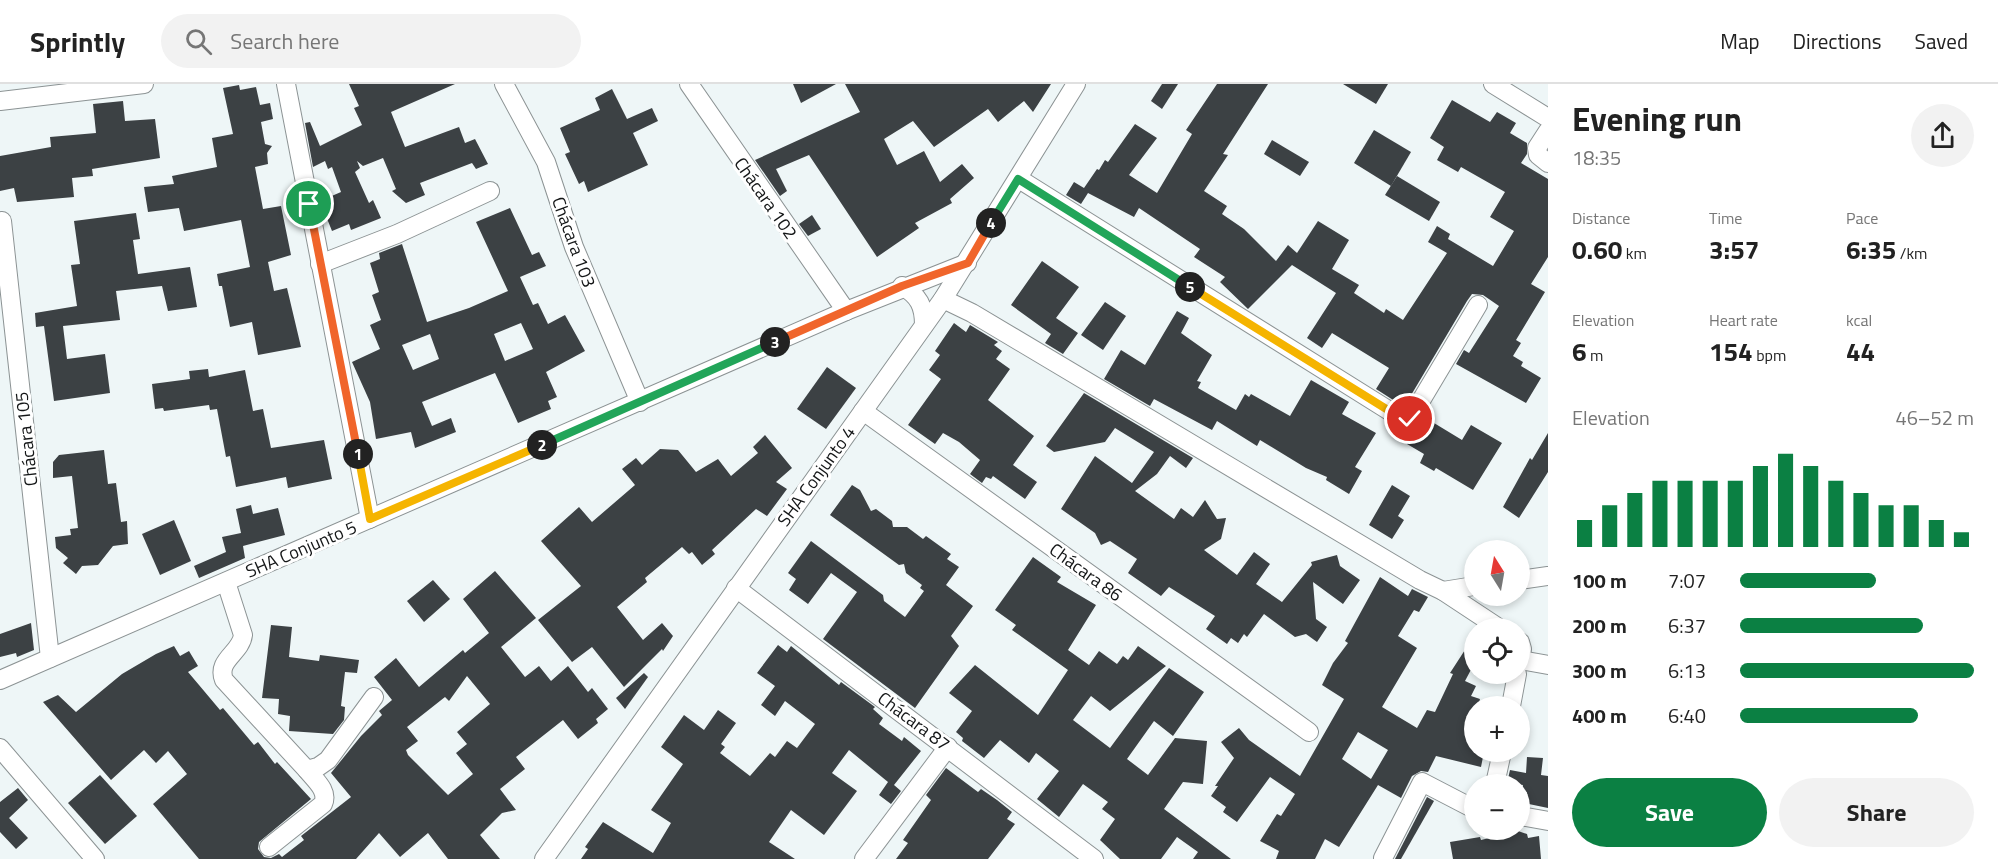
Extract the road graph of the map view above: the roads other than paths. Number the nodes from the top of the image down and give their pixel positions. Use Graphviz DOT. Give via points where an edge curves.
graph roads {
  1 [pos="144,84"];
  2 [pos="286,84"];
  3 [pos="504,84"];
  4 [pos="689,84"];
  5 [pos="1076,84"];
  6 [pos="1493,84"];
  7 [pos="0,101"];
  8 [pos="1548,118"];
  9 [pos="1548,131"];
  10 [pos="1548,163"];
  11 [pos="1018,179"];
  12 [pos="490,191"];
  13 [pos="2,221"];
  14 [pos="968,263"];
  15 [pos="320,264"];
  16 [pos="902,286"];
  17 [pos="943,299"];
  18 [pos="1478,305"];
  19 [pos="846,311"];
  20 [pos="924,325"];
  21 [pos="640,402"];
  22 [pos="863,411"];
  23 [pos="370,519"];
  24 [pos="1548,576"];
  25 [pos="1530,579"];
  26 [pos="226,582"];
  27 [pos="736,588"];
  28 [pos="1464,588"];
  29 [pos="1443,591"];
  30 [pos="1484,618"];
  31 [pos="50,658"];
  32 [pos="1530,663"];
  33 [pos="1548,665"];
  34 [pos="0,680"];
  35 [pos="374,697"];
  36 [pos="1309,732"];
  37 [pos="948,747"];
  38 [pos="0,748"];
  39 [pos="307,770"];
  40 [pos="1464,803"];
  41 [pos="1530,818"];
  42 [pos="1548,821"];
  43 [pos="269,847"];
  44 [pos="1091,858"];
  45 [pos="1383,858"];
  46 [pos="95,859"];
  47 [pos="544,859"];
  48 [pos="864,859"];
  1 -- 7 [label="street"];
  2 -- 15 [label="street"];
  3 -- 21 [label="street, Chácara 103" via="546,162 574,247"];
  4 -- 19 [label="street, Chácara 102"];
  5 -- 11 [label="street, SHA Conjunto 4"];
  6 -- 8 [label="street"];
  9 -- 10 [label="street" via="1537,148 1538,155"];
  11 -- 14 [label="street, SHA Conjunto 4"];
  11 -- 18 [label="street" via="1404,420 1410,419"];
  12 -- 15 [label="street"];
  13 -- 31 [label="street, Chácara 105"];
  14 -- 16 [label="street, SHA Conjunto 5"];
  14 -- 17 [label="street, SHA Conjunto 4"];
  15 -- 23 [label="street"];
  16 -- 19 [label="street, SHA Conjunto 5"];
  16 -- 20 [label="street" via="919,300"];
  17 -- 20 [label="street, SHA Conjunto 4"];
  17 -- 29 [label="street"];
  19 -- 21 [label="street, SHA Conjunto 5"];
  20 -- 22 [label="street, SHA Conjunto 4"];
  21 -- 23 [label="street, SHA Conjunto 5"];
  22 -- 27 [label="street, SHA Conjunto 4"];
  22 -- 36 [label="street, Chácara 86"];
  23 -- 26 [label="street, SHA Conjunto 5"];
  24 -- 25 [label="street"];
  26 -- 31 [label="street, SHA Conjunto 5"];
  26 -- 39 [label="street" via="243,635 223,666 224,680"];
  27 -- 37 [label="street, Chácara 87"];
  27 -- 47 [label="street, SHA Conjunto 4"];
  28 -- 29 [label="street"];
  29 -- 30 [label="street"];
  31 -- 34 [label="street, SHA Conjunto 5"];
  32 -- 33 [label="street"];
  35 -- 39 [label="street" via="328,760"];
  37 -- 44 [label="street, Chácara 87"];
  37 -- 48 [label="street"];
  38 -- 46 [label="street"];
  39 -- 43 [label="street" via="326,798"];
  40 -- 45 [label="street" via="1422,782"];
  41 -- 42 [label="street"];
}
